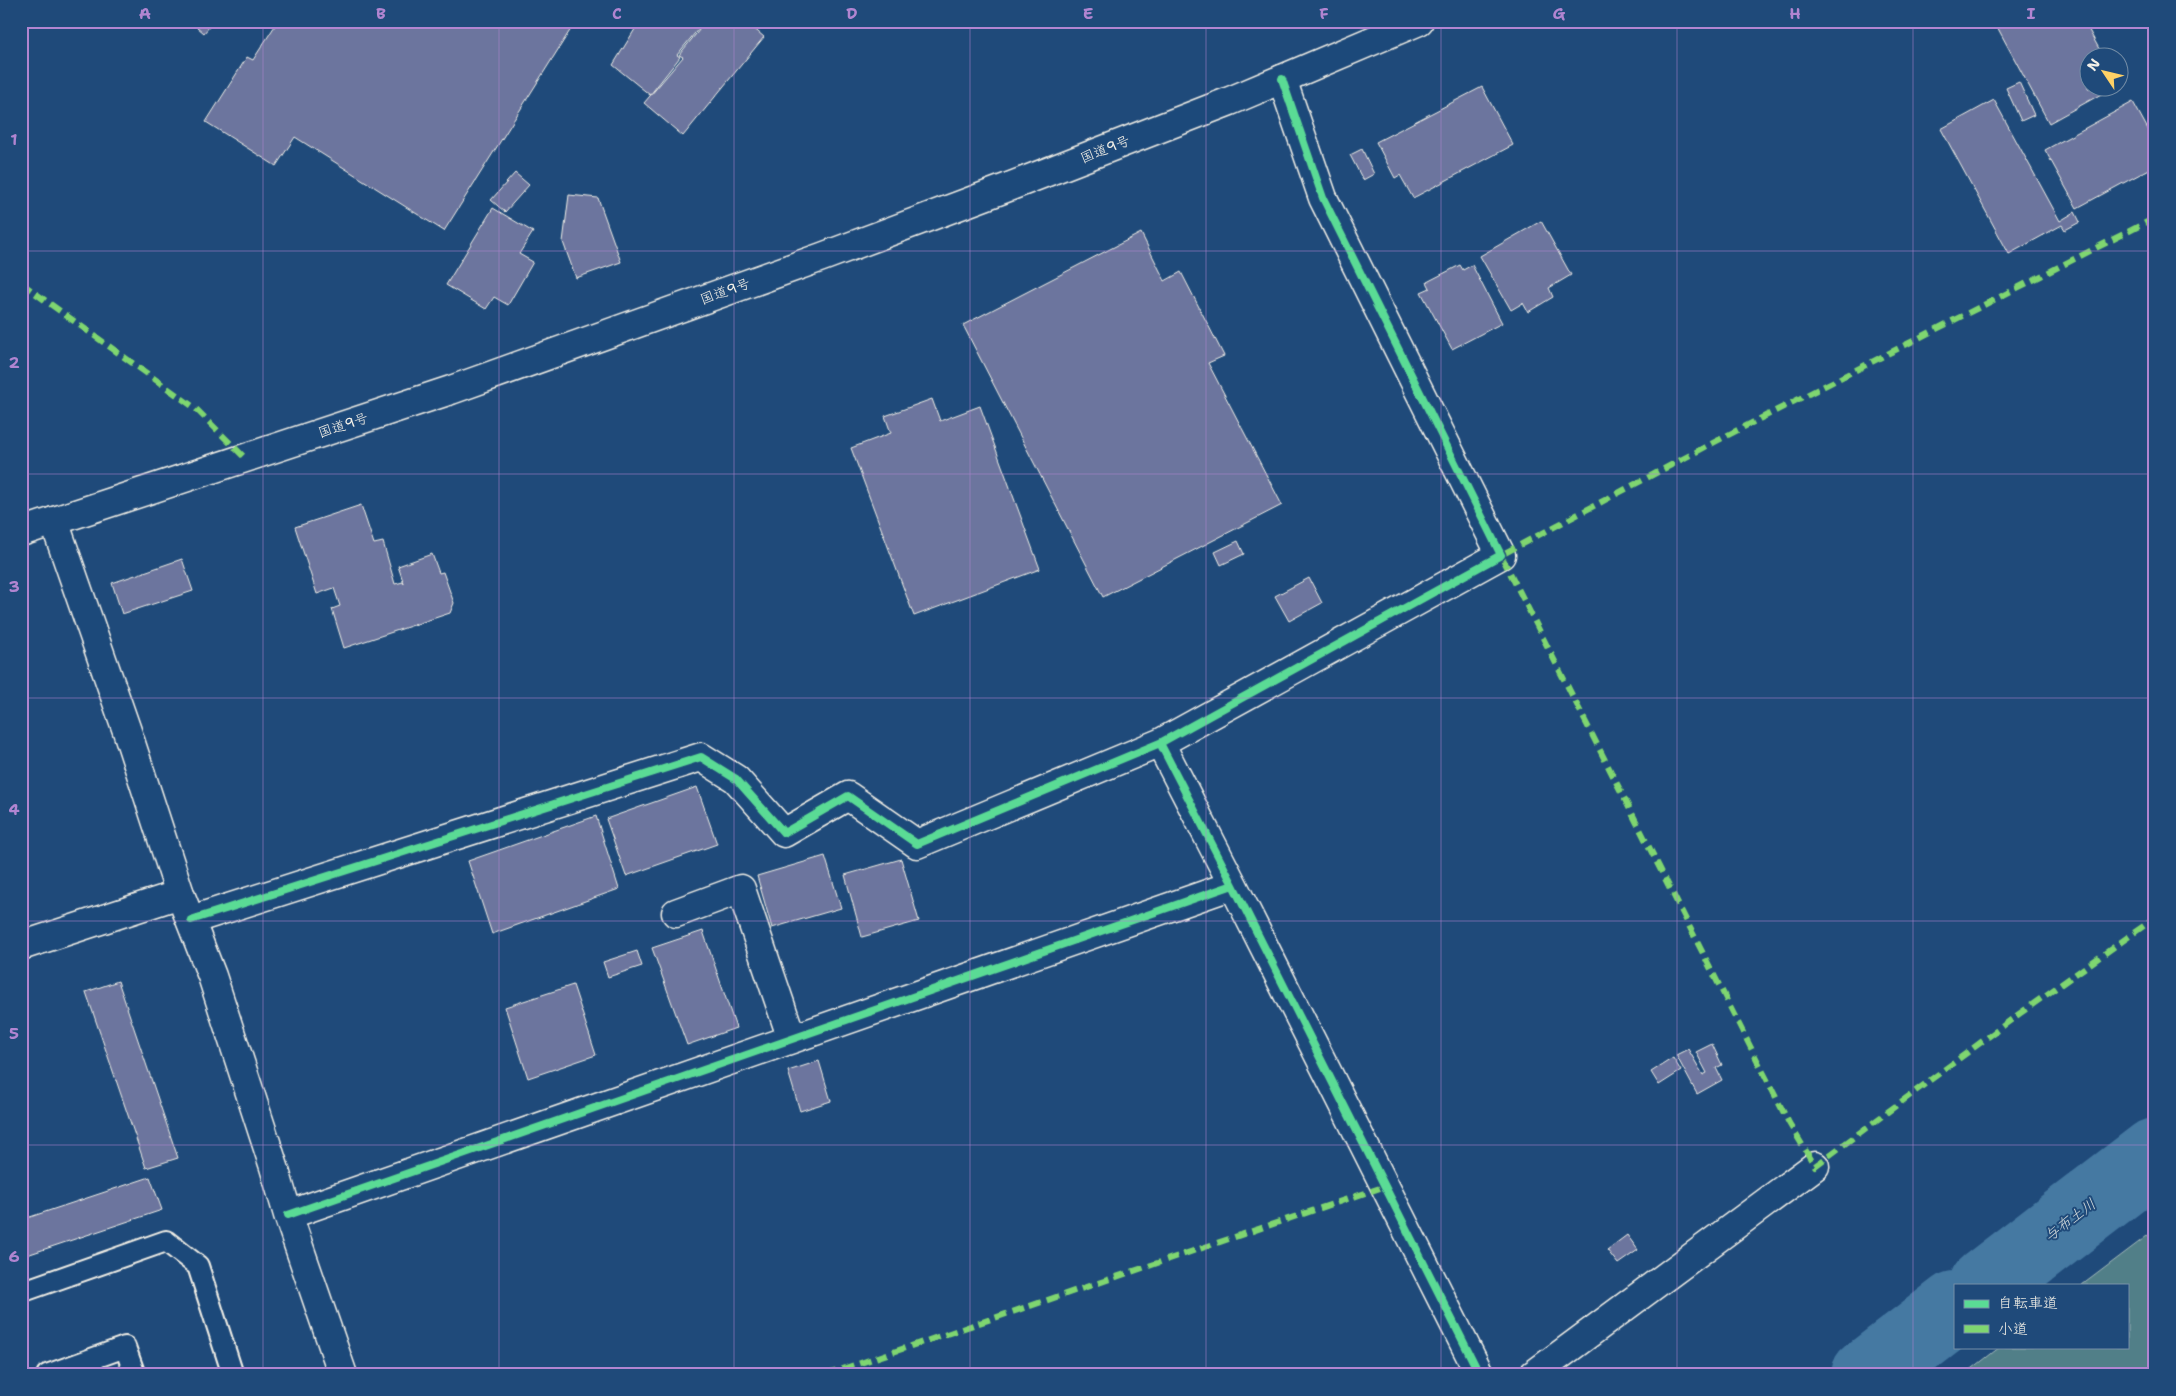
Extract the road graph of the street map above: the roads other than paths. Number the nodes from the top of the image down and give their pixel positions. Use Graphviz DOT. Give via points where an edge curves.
graph roads {
  1 [pos="1419,21"];
  2 [pos="1282,79"];
  3 [pos="54,521"];
  4 [pos="21,532"];
  5 [pos="1160,743"];
  6 [pos="1233,884"];
  7 [pos="180,894"];
  8 [pos="676,912"];
  9 [pos="191,920"];
  10 [pos="21,946"];
  11 [pos="792,1039"];
  12 [pos="1815,1166"];
  13 [pos="288,1215"];
  14 [pos="21,1292"];
  15 [pos="46,1375"];
  16 [pos="135,1375"];
  17 [pos="233,1375"];
  18 [pos="343,1375"];
  19 [pos="1480,1375"];
  20 [pos="1533,1375"];
  1 -- 2 [label="main road, 国道9号"];
  2 -- 3 [label="main road, 国道9号" via="1006,188 451,390"];
  2 -- 5 [label="main road" via="1323,198 1501,555"];
  3 -- 4 [label="main road, 国道9号"];
  3 -- 7 [label="main road"];
  5 -- 6 [label="main road"];
  5 -- 9 [label="main road" via="917,844 848,796 784,833 736,779 701,757"];
  6 -- 11 [label="main road"];
  6 -- 19 [label="main road"];
  7 -- 9 [label="main road"];
  7 -- 10 [label="main road"];
  8 -- 11 [label="main road" via="741,889"];
  9 -- 13 [label="main road"];
  11 -- 13 [label="main road"];
  12 -- 20 [label="main road"];
  13 -- 18 [label="main road"];
  14 -- 17 [label="lane" via="166,1241 198,1266"];
  15 -- 16 [label="lane" via="125,1347"];
}
